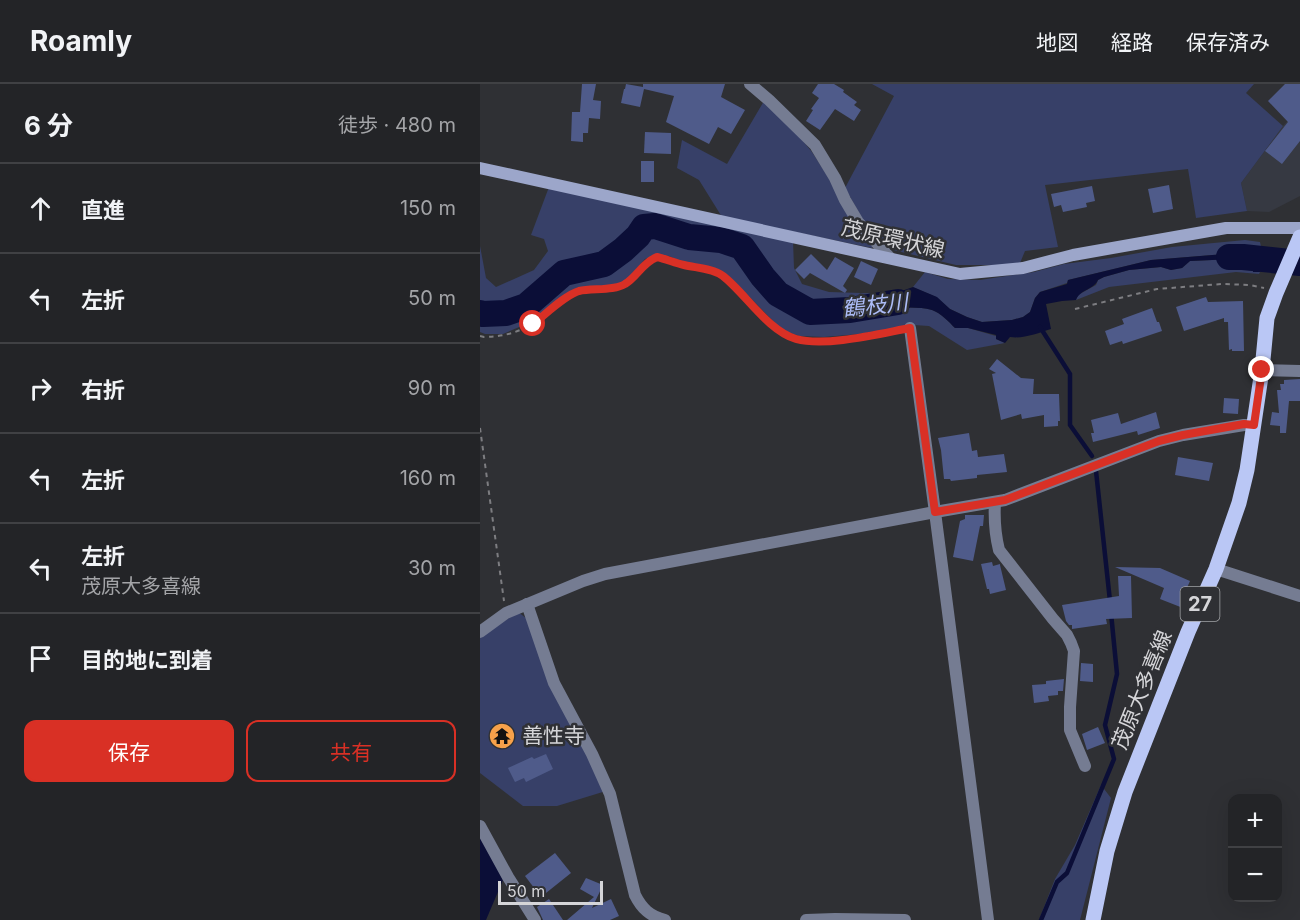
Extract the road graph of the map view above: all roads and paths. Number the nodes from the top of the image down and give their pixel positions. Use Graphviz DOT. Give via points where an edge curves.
graph roads {
  1 [pos="750,84"];
  2 [pos="480,168"];
  3 [pos="1300,228"];
  4 [pos="1299,240"];
  5 [pos="890,258"];
  6 [pos="1264,288"];
  7 [pos="1075,309"];
  8 [pos="910,328"];
  9 [pos="480,336"];
  10 [pos="1262,370"];
  11 [pos="1300,371"];
  12 [pos="1254,425"];
  13 [pos="480,428"];
  14 [pos="995,502"];
  15 [pos="935,512"];
  16 [pos="1216,569"];
  17 [pos="1300,596"];
  18 [pos="527,604"];
  19 [pos="506,613"];
  20 [pos="480,632"];
  21 [pos="1085,766"];
  22 [pos="480,826"];
  23 [pos="535,920"];
  24 [pos="665,920"];
  25 [pos="806,920"];
  26 [pos="905,920"];
  27 [pos="988,920"];
  28 [pos="1093,920"];
  1 -- 5 [label="street" via="815,145 858,222"];
  2 -- 5 [label="main road, 茂原環状線"];
  3 -- 5 [label="main road, 茂原環状線" via="1226,228 1073,255 1023,268 960,274"];
  4 -- 10 [label="main road, 茂原大多喜線 / 27" via="1267,318"];
  6 -- 7 [label="path" via="1222,284 1157,289"];
  8 -- 9 [label="path" via="847,339 795,338 767,320 722,275 657,257 625,285 580,291 525,328 508,335"];
  8 -- 15 [label="street"];
  10 -- 11 [label="street"];
  10 -- 12 [label="main road, 茂原大多喜線 / 27"];
  12 -- 14 [label="street" via="1159,441"];
  12 -- 16 [label="main road, 茂原大多喜線 / 27" via="1239,503"];
  13 -- 19 [label="path"];
  14 -- 15 [label="street"];
  14 -- 21 [label="street" via="999,550 1067,634 1074,651 1070,730"];
  15 -- 18 [label="street" via="605,574"];
  15 -- 27 [label="street"];
  16 -- 17 [label="street"];
  16 -- 28 [label="main road, 茂原大多喜線 / 27" via="1125,792 1107,851"];
  18 -- 19 [label="street"];
  18 -- 24 [label="street" via="554,683 610,794 635,896 647,913"];
  19 -- 20 [label="street"];
  22 -- 23 [label="street"];
  25 -- 26 [label="street"];
}
